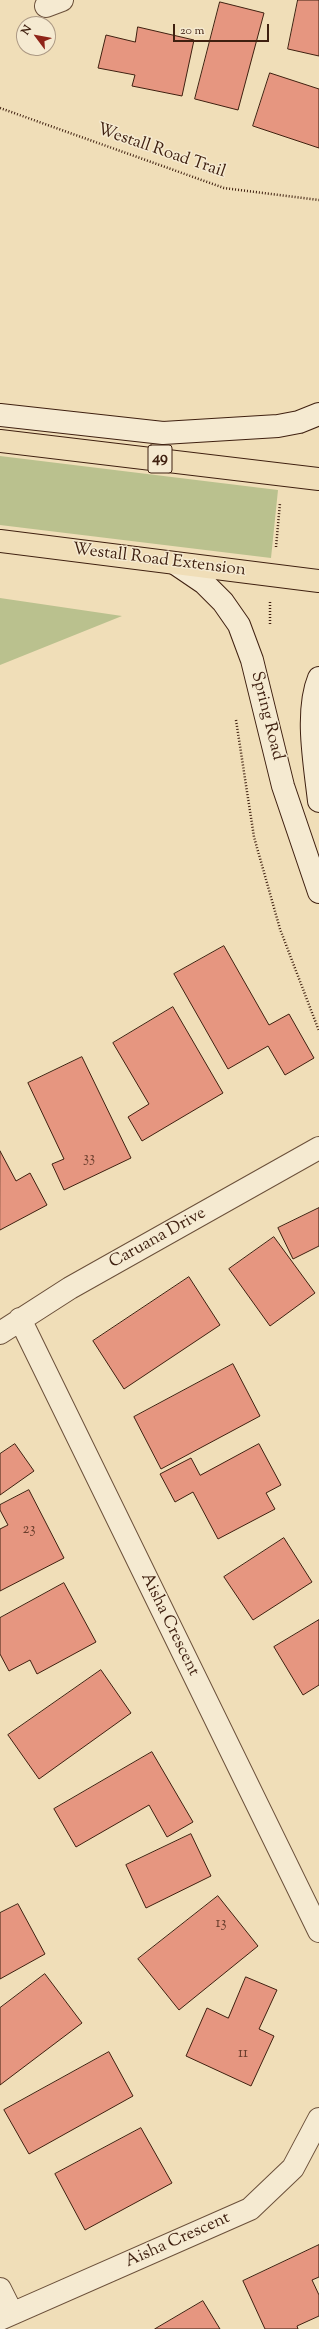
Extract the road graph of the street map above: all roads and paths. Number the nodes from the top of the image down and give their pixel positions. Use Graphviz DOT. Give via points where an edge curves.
graph roads {
  1 [pos="0,108"];
  2 [pos="319,200"];
  3 [pos="0,415"];
  4 [pos="318,415"];
  5 [pos="0,441"];
  6 [pos="319,479"];
  7 [pos="0,541"];
  8 [pos="176,564"];
  9 [pos="319,581"];
  10 [pos="319,678"];
  11 [pos="319,801"];
  12 [pos="319,892"];
  13 [pos="319,1148"];
  14 [pos="20,1319"];
  15 [pos="0,1333"];
  16 [pos="319,1931"];
  17 [pos="319,2119"];
  18 [pos="0,2289"];
  19 [pos="6,2316"];
  1 -- 2 [label="path, Westall Road Trail" via="224,188"];
  3 -- 4 [label="street" via="163,433 253,429 292,424"];
  5 -- 6 [label="highway, 49"];
  7 -- 8 [label="highway, Westall Road Extension"];
  8 -- 9 [label="highway, Westall Road Extension"];
  8 -- 12 [label="street, Spring Road" via="218,597 239,625 252,660 283,786"];
  10 -- 11 [label="street" via="314,689 312,715"];
  13 -- 14 [label="street, Caruana Drive" via="70,1288"];
  14 -- 15 [label="street, Caruana Drive"];
  14 -- 16 [label="street, Aisha Crescent"];
  17 -- 19 [label="street, Aisha Crescent" via="293,2168 250,2209"];
  18 -- 19 [label="street"];
}
